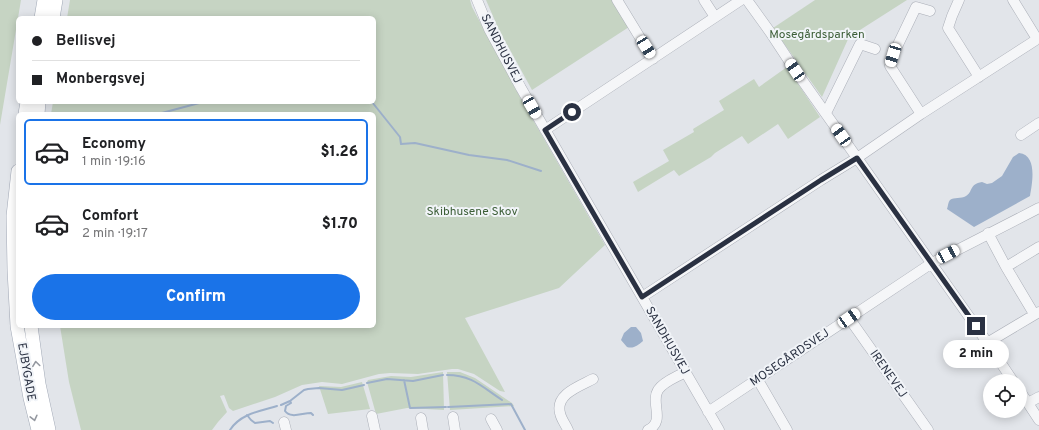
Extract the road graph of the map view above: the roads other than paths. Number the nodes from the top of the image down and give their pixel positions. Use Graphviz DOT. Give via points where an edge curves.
graph roads {
  1 [pos="44,0"];
  2 [pos="56,0"];
  3 [pos="477,0"];
  4 [pos="617,0"];
  5 [pos="704,0"];
  6 [pos="741,0"];
  7 [pos="747,0"];
  8 [pos="960,0"];
  9 [pos="1013,0"];
  10 [pos="930,11"];
  11 [pos="41,16"];
  12 [pos="53,16"];
  13 [pos="715,17"];
  14 [pos="1038,38"];
  15 [pos="875,49"];
  16 [pos="653,59"];
  17 [pos="979,77"];
  18 [pos="826,113"];
  19 [pos="921,114"];
  20 [pos="1039,123"];
  21 [pos="545,130"];
  22 [pos="1021,135"];
  23 [pos="857,158"];
  24 [pos="16,189"];
  25 [pos="1039,208"];
  26 [pos="988,233"];
  27 [pos="1039,247"];
  28 [pos="932,263"];
  29 [pos="1006,267"];
  30 [pos="642,297"];
  31 [pos="16,307"];
  32 [pos="1037,313"];
  33 [pos="849,318"];
  34 [pos="17,328"];
  35 [pos="31,328"];
  36 [pos="988,343"];
  37 [pos="685,372"];
  38 [pos="1008,374"];
  39 [pos="593,379"];
  40 [pos="758,380"];
  41 [pos="1039,396"];
  42 [pos="1028,403"];
  43 [pos="708,412"];
  44 [pos="372,416"];
  45 [pos="453,417"];
  46 [pos="421,418"];
  47 [pos="491,419"];
  48 [pos="1039,420"];
  49 [pos="38,430"];
  50 [pos="49,430"];
  51 [pos="376,430"];
  52 [pos="423,430"];
  53 [pos="456,430"];
  54 [pos="497,430"];
  55 [pos="568,430"];
  56 [pos="648,430"];
  57 [pos="719,430"];
  58 [pos="787,430"];
  59 [pos="928,430"];
  1 -- 11 [label="main road"];
  2 -- 12 [label="main road"];
  3 -- 21 [label="street, SANDHUSVEJ" via="489,29"];
  4 -- 16 [label="street"];
  5 -- 13 [label="street"];
  6 -- 13 [label="street"];
  7 -- 18 [label="street"];
  8 -- 17 [label="street" via="948,28"];
  9 -- 14 [label="street"];
  10 -- 19 [label="street" via="916,7 890,66"];
  13 -- 16 [label="street"];
  14 -- 17 [label="street"];
  15 -- 18 [label="street" via="860,44"];
  16 -- 21 [label="street"];
  17 -- 19 [label="street"];
  18 -- 23 [label="street"];
  19 -- 23 [label="street"];
  20 -- 22 [label="street"];
  21 -- 30 [label="street, SANDHUSVEJ"];
  23 -- 28 [label="street"];
  23 -- 30 [label="street"];
  24 -- 31 [label="main road, EJBYGADE, one-way" via="13,216"];
  25 -- 26 [label="street, MOSEGÅRDSVEJ"];
  26 -- 28 [label="street, MOSEGÅRDSVEJ"];
  26 -- 29 [label="street"];
  27 -- 29 [label="street"];
  28 -- 33 [label="street, MOSEGÅRDSVEJ"];
  28 -- 36 [label="street"];
  29 -- 32 [label="street"];
  30 -- 37 [label="street, SANDHUSVEJ"];
  32 -- 36 [label="street"];
  33 -- 40 [label="street, MOSEGÅRDSVEJ"];
  33 -- 59 [label="street, IRENEVEJ"];
  34 -- 49 [label="main road, EJBYGADE, one-way"];
  50 -- 35 [label="main road, EJBYGADE, one-way"];
  36 -- 38 [label="street"];
  37 -- 43 [label="street, SANDHUSVEJ"];
  37 -- 56 [label="street" via="658,390 655,397 658,416 656,423"];
  39 -- 55 [label="street" via="567,393 559,404"];
  40 -- 43 [label="street, MOSEGÅRDSVEJ"];
  40 -- 58 [label="street"];
  41 -- 42 [label="street"];
  42 -- 48 [label="street"];
  43 -- 57 [label="street, SANDHUSVEJ"];
  44 -- 51 [label="street"];
  45 -- 53 [label="street"];
  46 -- 52 [label="street"];
  47 -- 54 [label="street"];
}
